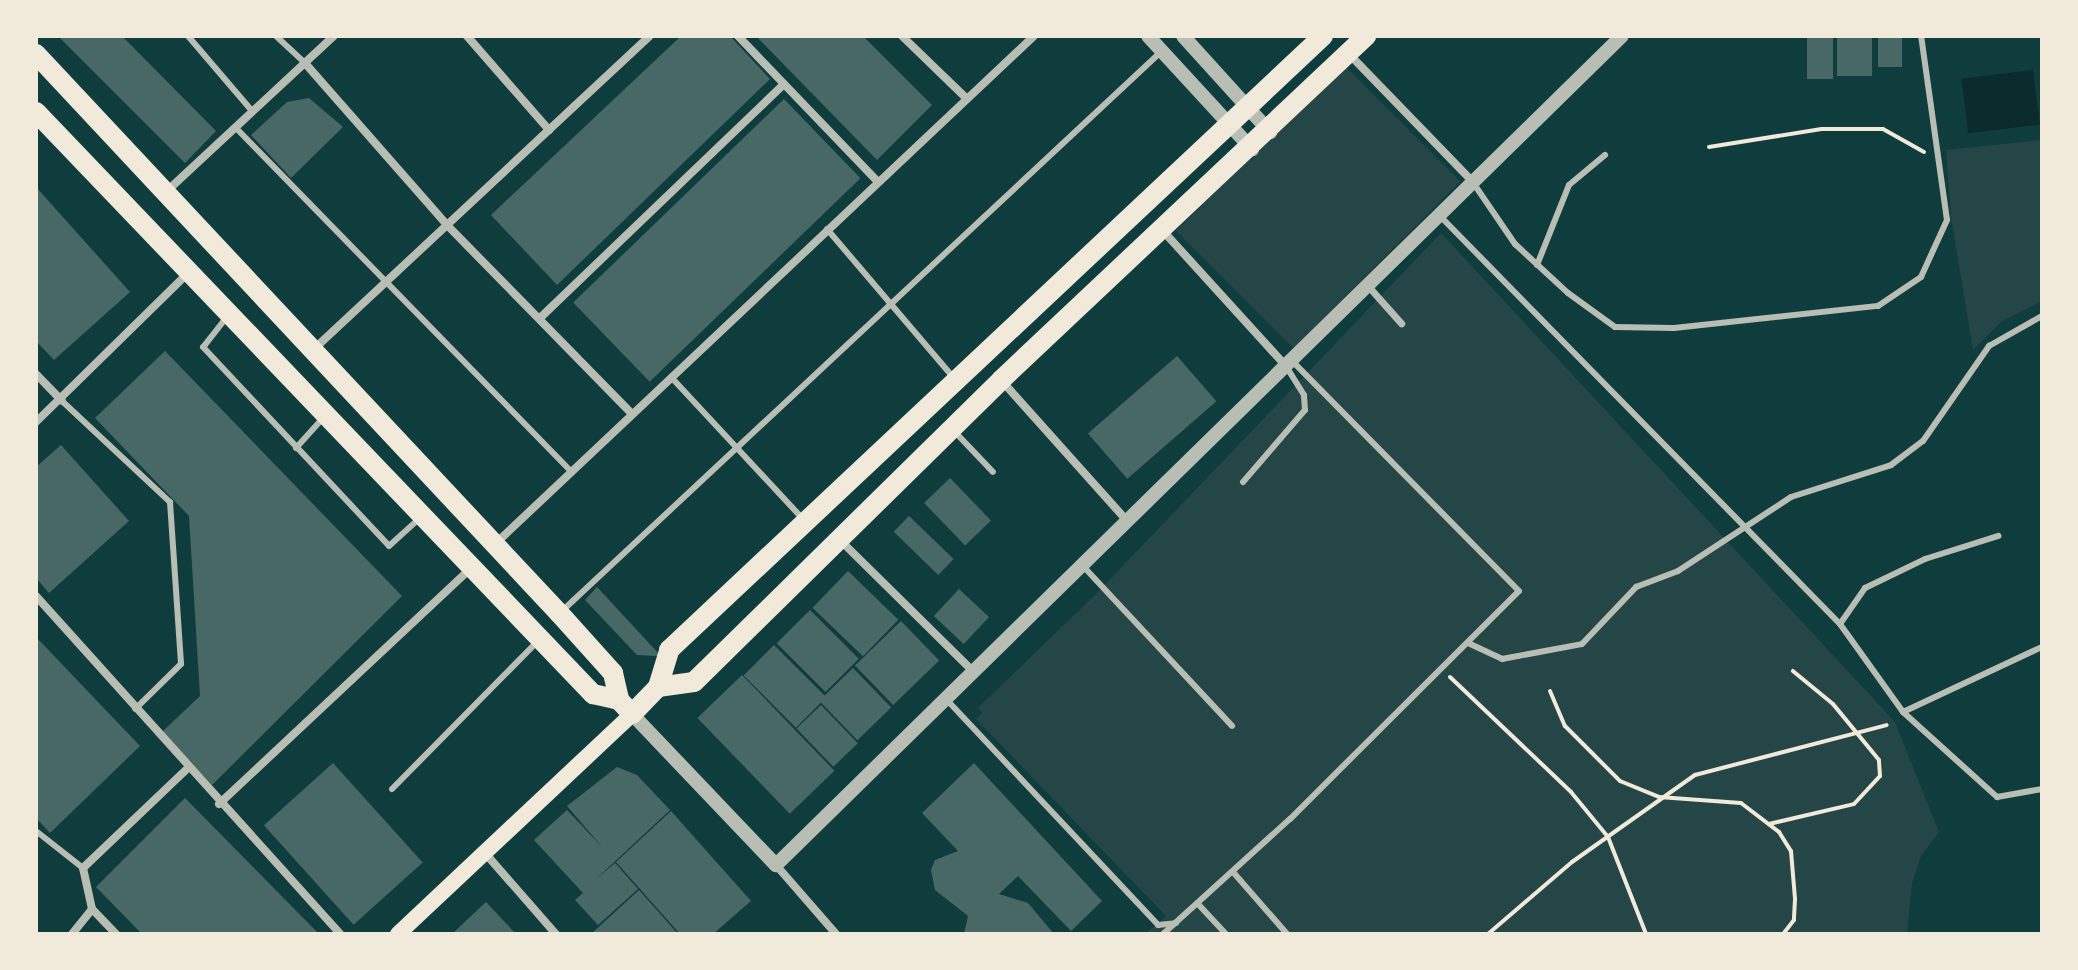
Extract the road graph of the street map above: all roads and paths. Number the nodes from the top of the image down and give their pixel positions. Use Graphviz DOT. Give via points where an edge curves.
graph roads {
  1 [pos="188,36"];
  2 [pos="276,36"];
  3 [pos="334,36"];
  4 [pos="467,36"];
  5 [pos="650,36"];
  6 [pos="738,36"];
  7 [pos="902,36"];
  8 [pos="1034,36"];
  9 [pos="1148,36"];
  10 [pos="1183,36"];
  11 [pos="1323,36"];
  12 [pos="1366,36"];
  13 [pos="1622,36"];
  14 [pos="1921,36"];
  15 [pos="1162,50"];
  16 [pos="1348,53"];
  17 [pos="36,54"];
  18 [pos="304,62"];
  19 [pos="784,84"];
  20 [pos="965,97"];
  21 [pos="1248,107"];
  22 [pos="252,111"];
  23 [pos="36,112"];
  24 [pos="1229,124"];
  25 [pos="235,127"];
  26 [pos="549,130"];
  27 [pos="1270,132"];
  28 [pos="1709,147"];
  29 [pos="1252,149"];
  30 [pos="1605,155"];
  31 [pos="1940,161"];
  32 [pos="877,181"];
  33 [pos="1472,181"];
  34 [pos="164,194"];
  35 [pos="1438,214"];
  36 [pos="447,225"];
  37 [pos="827,229"];
  38 [pos="1164,232"];
  39 [pos="1537,265"];
  40 [pos="188,272"];
  41 [pos="387,281"];
  42 [pos="1367,284"];
  43 [pos="890,304"];
  44 [pos="228,315"];
  45 [pos="2042,316"];
  46 [pos="540,318"];
  47 [pos="1401,323"];
  48 [pos="312,351"];
  49 [pos="1288,362"];
  50 [pos="36,374"];
  51 [pos="671,377"];
  52 [pos="1001,380"];
  53 [pos="956,381"];
  54 [pos="62,401"];
  55 [pos="632,414"];
  56 [pos="325,416"];
  57 [pos="36,422"];
  58 [pos="952,430"];
  59 [pos="738,447"];
  60 [pos="296,448"];
  61 [pos="571,471"];
  62 [pos="993,472"];
  63 [pos="1243,482"];
  64 [pos="421,517"];
  65 [pos="1127,521"];
  66 [pos="806,523"];
  67 [pos="1743,526"];
  68 [pos="1998,536"];
  69 [pos="841,541"];
  70 [pos="494,545"];
  71 [pos="1082,565"];
  72 [pos="471,569"];
  73 [pos="36,596"];
  74 [pos="559,613"];
  75 [pos="1840,624"];
  76 [pos="541,639"];
  77 [pos="1468,643"];
  78 [pos="2042,647"];
  79 [pos="1441,669"];
  80 [pos="1793,671"];
  81 [pos="974,672"];
  82 [pos="658,687"];
  83 [pos="1550,691"];
  84 [pos="946,699"];
  85 [pos="625,707"];
  86 [pos="135,709"];
  87 [pos="1903,712"];
  88 [pos="1887,725"];
  89 [pos="1232,726"];
  90 [pos="1854,731"];
  91 [pos="187,769"];
  92 [pos="392,789"];
  93 [pos="2042,789"];
  94 [pos="1659,797"];
  95 [pos="219,804"];
  96 [pos="1769,824"];
  97 [pos="36,831"];
  98 [pos="1608,837"];
  99 [pos="485,852"];
  100 [pos="776,865"];
  101 [pos="83,868"];
  102 [pos="1233,872"];
  103 [pos="1198,904"];
  104 [pos="92,909"];
  105 [pos="1176,923"];
  106 [pos="72,934"];
  107 [pos="116,934"];
  108 [pos="340,934"];
  109 [pos="398,934"];
  110 [pos="556,934"];
  111 [pos="836,934"];
  112 [pos="1163,934"];
  113 [pos="1226,934"];
  114 [pos="1287,934"];
  115 [pos="1488,934"];
  116 [pos="1646,934"];
  117 [pos="1783,934"];
  1 -- 22 [label="lane"];
  2 -- 18 [label="lane"];
  3 -- 18 [label="street"];
  4 -- 26 [label="street"];
  5 -- 26 [label="street"];
  6 -- 19 [label="street"];
  7 -- 20 [label="street"];
  8 -- 20 [label="street"];
  9 -- 15 [label="street"];
  10 -- 21 [label="street"];
  11 -- 21 [label="main road"];
  12 -- 16 [label="main road"];
  13 -- 33 [label="street"];
  14 -- 31 [label="lane"];
  15 -- 24 [label="street"];
  15 -- 43 [label="lane"];
  16 -- 27 [label="main road"];
  16 -- 33 [label="street"];
  17 -- 34 [label="main road"];
  18 -- 22 [label="street"];
  18 -- 36 [label="street"];
  19 -- 32 [label="street"];
  19 -- 46 [label="street"];
  20 -- 32 [label="street"];
  21 -- 24 [label="main road"];
  21 -- 27 [label="street"];
  22 -- 25 [label="street"];
  23 -- 40 [label="main road"];
  24 -- 29 [label="street"];
  24 -- 53 [label="main road"];
  25 -- 34 [label="street"];
  25 -- 41 [label="lane"];
  26 -- 36 [label="street"];
  27 -- 29 [label="main road"];
  28 -- 31 [label="path" via="1822,129 1883,129"];
  29 -- 38 [label="main road"];
  30 -- 39 [label="lane" via="1569,185"];
  31 -- 39 [label="lane" via="1947,220 1921,277 1878,306 1674,328 1615,327"];
  32 -- 37 [label="street"];
  33 -- 35 [label="street"];
  33 -- 39 [label="lane" via="1491,215"];
  34 -- 48 [label="main road"];
  35 -- 42 [label="street"];
  35 -- 67 [label="lane"];
  36 -- 41 [label="street"];
  36 -- 46 [label="street"];
  37 -- 43 [label="lane"];
  37 -- 51 [label="street"];
  38 -- 49 [label="street"];
  38 -- 52 [label="main road"];
  40 -- 44 [label="main road"];
  40 -- 54 [label="street"];
  41 -- 48 [label="street"];
  41 -- 61 [label="lane"];
  42 -- 47 [label="street"];
  42 -- 49 [label="street"];
  43 -- 53 [label="lane"];
  43 -- 59 [label="lane"];
  44 -- 56 [label="main road"];
  44 -- 60 [label="lane" via="203,347"];
  45 -- 67 [label="lane" via="1989,346 1923,441 1891,465 1791,497"];
  46 -- 55 [label="street"];
  48 -- 70 [label="main road"];
  49 -- 63 [label="lane" via="1304,395 1305,410"];
  49 -- 65 [label="street"];
  49 -- 77 [label="lane" via="1519,591"];
  50 -- 54 [label="street"];
  51 -- 55 [label="street"];
  51 -- 59 [label="lane"];
  52 -- 58 [label="main road"];
  52 -- 65 [label="street"];
  53 -- 66 [label="main road"];
  54 -- 57 [label="street"];
  54 -- 86 [label="lane" via="170,502 181,664"];
  55 -- 61 [label="street"];
  56 -- 60 [label="lane"];
  56 -- 64 [label="main road"];
  58 -- 62 [label="lane"];
  58 -- 69 [label="main road"];
  59 -- 66 [label="lane"];
  59 -- 74 [label="lane"];
  60 -- 64 [label="lane" via="389,546"];
  61 -- 70 [label="street"];
  64 -- 72 [label="main road"];
  65 -- 71 [label="street"];
  66 -- 82 [label="main road" via="669,650"];
  67 -- 75 [label="lane"];
  67 -- 77 [label="lane" via="1678,571 1636,587 1582,644 1502,659"];
  68 -- 75 [label="lane" via="1925,559 1865,588"];
  69 -- 81 [label="street"];
  69 -- 82 [label="main road" via="694,682"];
  70 -- 74 [label="main road"];
  71 -- 81 [label="street"];
  71 -- 89 [label="lane"];
  72 -- 76 [label="main road"];
  72 -- 95 [label="street"];
  73 -- 86 [label="street"];
  74 -- 85 [label="main road" via="613,673"];
  75 -- 87 [label="lane"];
  76 -- 85 [label="main road" via="593,694"];
  76 -- 92 [label="lane"];
  77 -- 79 [label="lane"];
  78 -- 87 [label="lane"];
  79 -- 98 [label="path" via="1571,792"];
  79 -- 102 [label="lane"];
  80 -- 90 [label="path" via="1819,688"];
  81 -- 84 [label="street"];
  82 -- 85 [label="main road"];
  83 -- 94 [label="path" via="1565,726 1599,765 1620,781"];
  84 -- 100 [label="street"];
  84 -- 105 [label="lane" via="1158,925"];
  85 -- 99 [label="main road"];
  85 -- 100 [label="street"];
  86 -- 91 [label="street"];
  87 -- 93 [label="lane" via="1997,797"];
  88 -- 90 [label="path"];
  90 -- 94 [label="path" via="1695,775"];
  90 -- 96 [label="path" via="1879,760 1880,776 1871,792 1854,804"];
  91 -- 95 [label="street"];
  91 -- 101 [label="street"];
  94 -- 96 [label="path" via="1741,803"];
  94 -- 98 [label="path"];
  95 -- 108 [label="street"];
  96 -- 117 [label="path" via="1791,851 1794,920"];
  97 -- 101 [label="lane"];
  98 -- 115 [label="path"];
  98 -- 116 [label="path"];
  99 -- 109 [label="main road"];
  99 -- 110 [label="street"];
  100 -- 111 [label="street"];
  101 -- 104 [label="street"];
  102 -- 103 [label="lane"];
  102 -- 114 [label="lane"];
  103 -- 105 [label="lane"];
  103 -- 113 [label="lane"];
  104 -- 106 [label="street"];
  104 -- 107 [label="street"];
  105 -- 112 [label="lane"];
}
